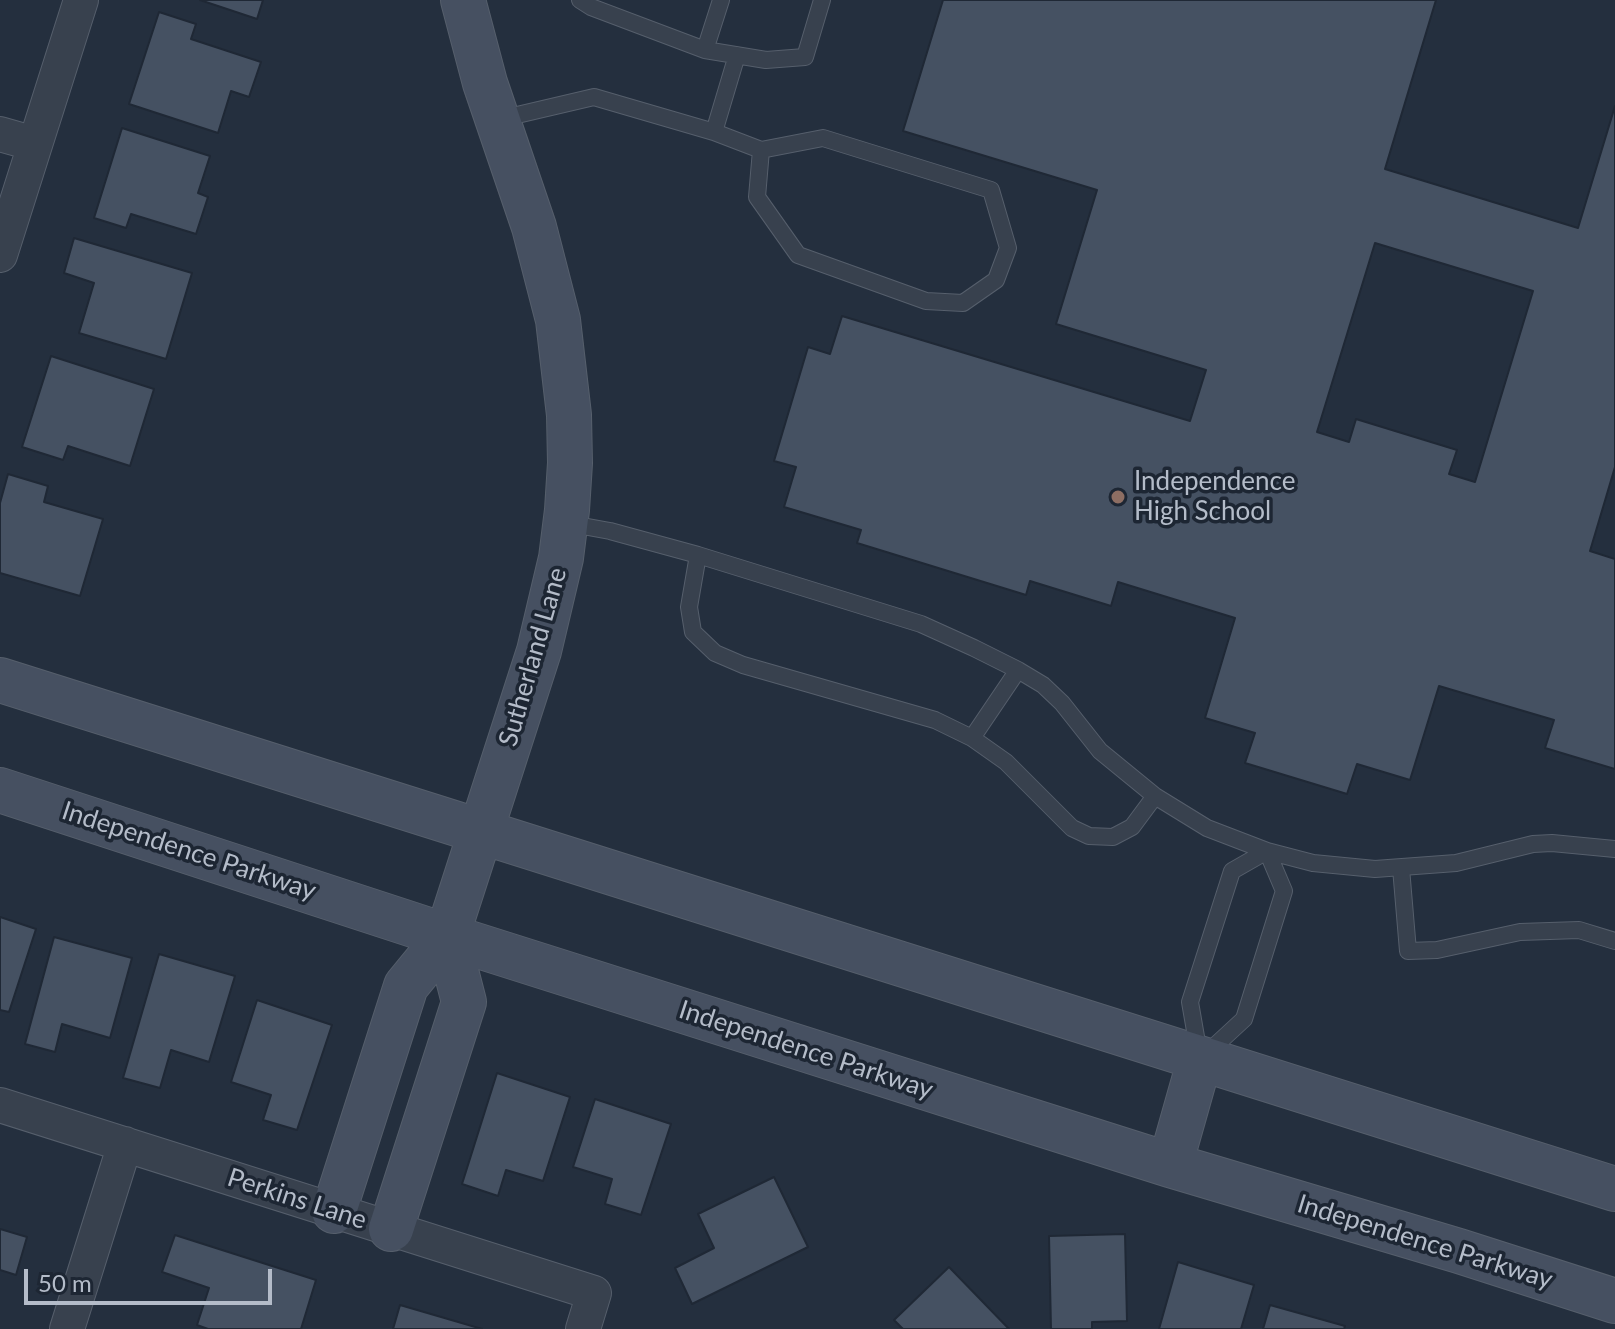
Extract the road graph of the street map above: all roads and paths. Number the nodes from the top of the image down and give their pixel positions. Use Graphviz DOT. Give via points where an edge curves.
graph roads {
  1 [pos="81,0"];
  2 [pos="463,0"];
  3 [pos="580,0"];
  4 [pos="721,0"];
  5 [pos="822,0"];
  6 [pos="705,50"];
  7 [pos="737,55"];
  8 [pos="497,119"];
  9 [pos="714,132"];
  10 [pos="0,134"];
  11 [pos="35,144"];
  12 [pos="761,150"];
  13 [pos="0,255"];
  14 [pos="566,523"];
  15 [pos="698,555"];
  16 [pos="1018,670"];
  17 [pos="0,680"];
  18 [pos="972,738"];
  19 [pos="0,790"];
  20 [pos="1155,796"];
  21 [pos="481,832"];
  22 [pos="1615,849"];
  23 [pos="1267,851"];
  24 [pos="1401,868"];
  25 [pos="447,936"];
  26 [pos="1615,941"];
  27 [pos="1200,1059"];
  28 [pos="0,1105"];
  29 [pos="125,1144"];
  30 [pos="1170,1165"];
  31 [pos="1615,1189"];
  32 [pos="334,1211"];
  33 [pos="391,1229"];
  34 [pos="1615,1301"];
  35 [pos="67,1329"];
  36 [pos="583,1329"];
  1 -- 11 [label="street"];
  2 -- 8 [label="main road, Sutherland Lane"];
  3 -- 6 [label="lane"];
  4 -- 6 [label="lane"];
  5 -- 7 [label="lane" via="805,57 766,60"];
  6 -- 7 [label="lane"];
  7 -- 9 [label="lane"];
  8 -- 9 [label="lane" via="594,97"];
  8 -- 14 [label="main road, Sutherland Lane" via="534,227 558,320 569,415"];
  9 -- 12 [label="lane"];
  10 -- 11 [label="street"];
  11 -- 13 [label="street"];
  12 -- 12 [label="lane" via="823,138 991,190 1008,248 996,280 963,303 926,301 798,255 757,197"];
  14 -- 15 [label="lane"];
  14 -- 21 [label="main road, Sutherland Lane" via="539,651"];
  15 -- 16 [label="lane" via="921,624"];
  15 -- 18 [label="lane" via="689,607 693,632 715,653 935,720"];
  16 -- 18 [label="lane"];
  16 -- 20 [label="lane" via="1043,685 1100,751"];
  17 -- 21 [label="main road"];
  18 -- 20 [label="lane" via="1006,762 1072,828 1089,836 1113,837 1132,827"];
  19 -- 25 [label="main road, Independence Parkway"];
  20 -- 23 [label="lane" via="1207,828"];
  21 -- 25 [label="main road, Sutherland Lane"];
  21 -- 27 [label="main road"];
  22 -- 24 [label="lane" via="1533,844 1456,863"];
  23 -- 24 [label="lane" via="1313,863"];
  23 -- 27 [label="lane" via="1232,871 1190,1002"];
  23 -- 27 [label="lane" via="1284,891 1244,1019"];
  24 -- 26 [label="lane" via="1408,951 1520,932 1579,930"];
  25 -- 30 [label="main road, Independence Parkway"];
  25 -- 32 [label="main road, Sutherland Lane" via="406,986"];
  25 -- 33 [label="main road" via="464,1002"];
  27 -- 30 [label="main road"];
  27 -- 31 [label="main road"];
  28 -- 29 [label="street, Perkins Lane"];
  29 -- 32 [label="street, Perkins Lane"];
  29 -- 35 [label="street"];
  30 -- 34 [label="main road, Independence Parkway"];
  32 -- 33 [label="street, Perkins Lane"];
  33 -- 36 [label="street, Perkins Lane" via="594,1293"];
}
